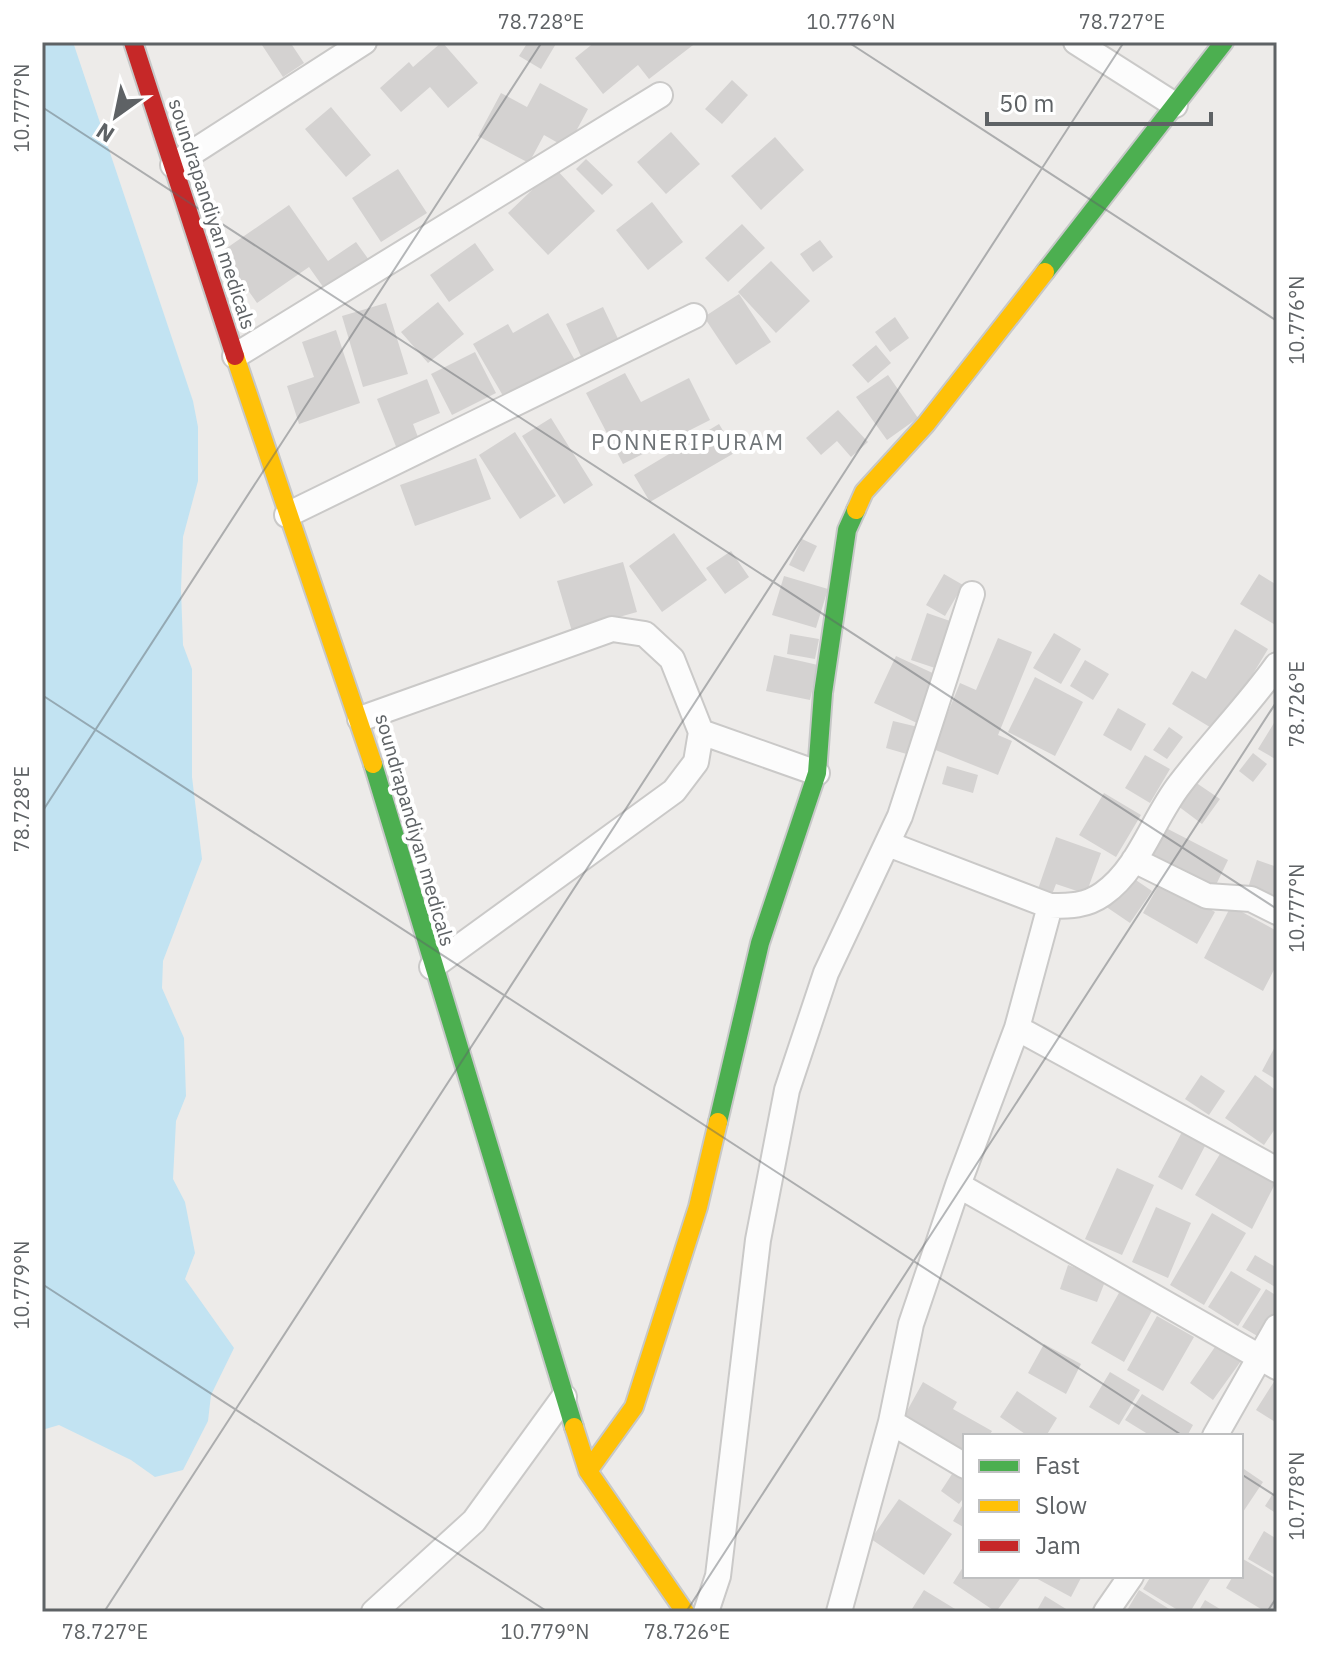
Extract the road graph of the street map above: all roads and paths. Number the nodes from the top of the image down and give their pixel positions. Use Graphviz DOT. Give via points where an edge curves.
graph roads {
  1 [pos="133,42"];
  2 [pos="364,42"];
  3 [pos="1076,42"];
  4 [pos="1224,42"];
  5 [pos="660,95"];
  6 [pos="1175,105"];
  7 [pos="173,165"];
  8 [pos="694,316"];
  9 [pos="235,356"];
  10 [pos="287,515"];
  11 [pos="972,594"];
  12 [pos="1277,665"];
  13 [pos="360,719"];
  14 [pos="701,732"];
  15 [pos="817,773"];
  16 [pos="888,844"];
  17 [pos="1134,860"];
  18 [pos="1050,906"];
  19 [pos="1277,912"];
  20 [pos="432,967"];
  21 [pos="1017,1028"];
  22 [pos="1277,1170"];
  23 [pos="958,1185"];
  24 [pos="1277,1327"];
  25 [pos="1269,1362"];
  26 [pos="564,1397"];
  27 [pos="891,1422"];
  28 [pos="1216,1434"];
  29 [pos="963,1465"];
  30 [pos="588,1471"];
  31 [pos="1130,1578"];
  32 [pos="374,1612"];
  33 [pos="685,1612"];
  34 [pos="706,1612"];
  35 [pos="839,1612"];
  36 [pos="1106,1612"];
  1 -- 7 [label="main road, soundrapandiyan medicals"];
  2 -- 7 [label="street"];
  3 -- 6 [label="street"];
  4 -- 6 [label="main road"];
  5 -- 9 [label="street"];
  6 -- 15 [label="main road" via="926,424 864,492 847,530"];
  7 -- 9 [label="main road, soundrapandiyan medicals"];
  8 -- 10 [label="street"];
  9 -- 10 [label="main road, soundrapandiyan medicals"];
  10 -- 13 [label="main road, soundrapandiyan medicals"];
  11 -- 16 [label="street"];
  12 -- 17 [label="street" via="1179,785"];
  13 -- 14 [label="street" via="612,629 645,634 672,659"];
  13 -- 20 [label="main road, soundrapandiyan medicals"];
  14 -- 15 [label="street"];
  14 -- 20 [label="street" via="696,762 674,791"];
  15 -- 30 [label="main road" via="760,943 698,1207 634,1407"];
  16 -- 18 [label="street"];
  16 -- 34 [label="street" via="826,973 787,1090 758,1240 718,1576"];
  17 -- 18 [label="street" via="1104,893 1079,906"];
  17 -- 19 [label="street" via="1207,896 1251,899"];
  18 -- 21 [label="street"];
  20 -- 26 [label="main road, soundrapandiyan medicals"];
  21 -- 22 [label="street"];
  21 -- 23 [label="street"];
  23 -- 25 [label="street"];
  23 -- 27 [label="street" via="911,1324"];
  24 -- 25 [label="street"];
  25 -- 28 [label="street"];
  26 -- 30 [label="main road, soundrapandiyan medicals"];
  26 -- 32 [label="street" via="474,1521"];
  27 -- 29 [label="street"];
  27 -- 35 [label="street"];
  30 -- 33 [label="main road, soundrapandiyan medicals"];
  31 -- 36 [label="street"];
}
